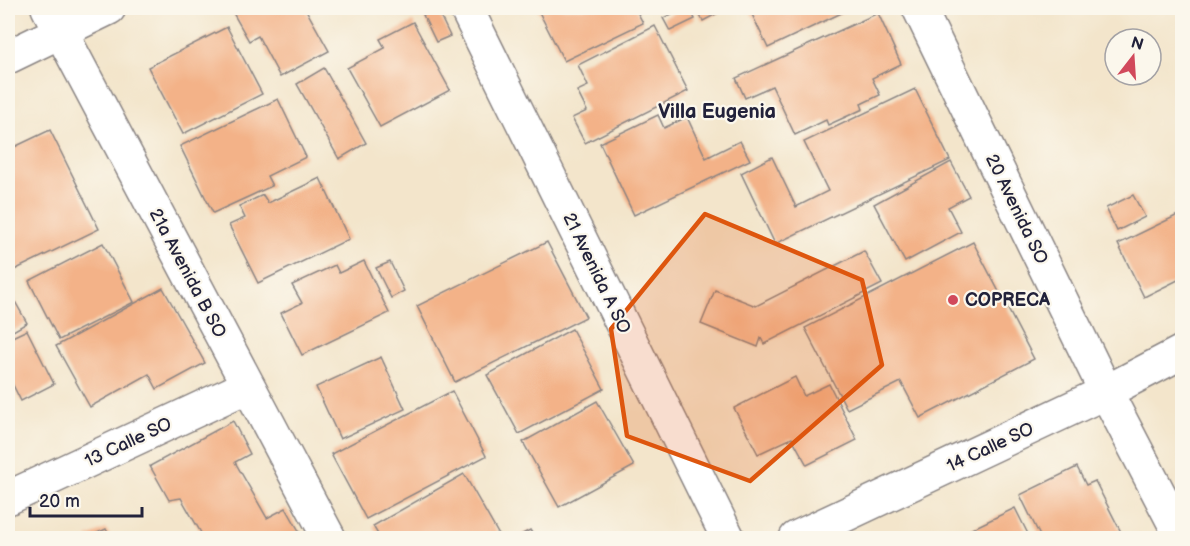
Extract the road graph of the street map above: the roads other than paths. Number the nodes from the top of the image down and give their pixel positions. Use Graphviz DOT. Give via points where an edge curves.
graph roads {
  1 [pos="109,8"];
  2 [pos="466,8"];
  3 [pos="919,8"];
  4 [pos="54,20"];
  5 [pos="8,57"];
  6 [pos="1182,352"];
  7 [pos="248,386"];
  8 [pos="1107,392"];
  9 [pos="8,498"];
  10 [pos="329,538"];
  11 [pos="728,538"];
  12 [pos="796,538"];
  13 [pos="1182,538"];
  1 -- 4 [label="street"];
  2 -- 11 [label="street, 21 Avenida A SO"];
  3 -- 8 [label="street, 20 Avenida SO"];
  4 -- 5 [label="street"];
  4 -- 7 [label="street, 21a Avenida B SO"];
  6 -- 8 [label="street, 14 Calle SO"];
  7 -- 9 [label="street, 13 Calle SO"];
  7 -- 10 [label="street, 21a Avenida B SO"];
  8 -- 12 [label="street, 14 Calle SO"];
  8 -- 13 [label="street, 20 Avenida SO"];
}
